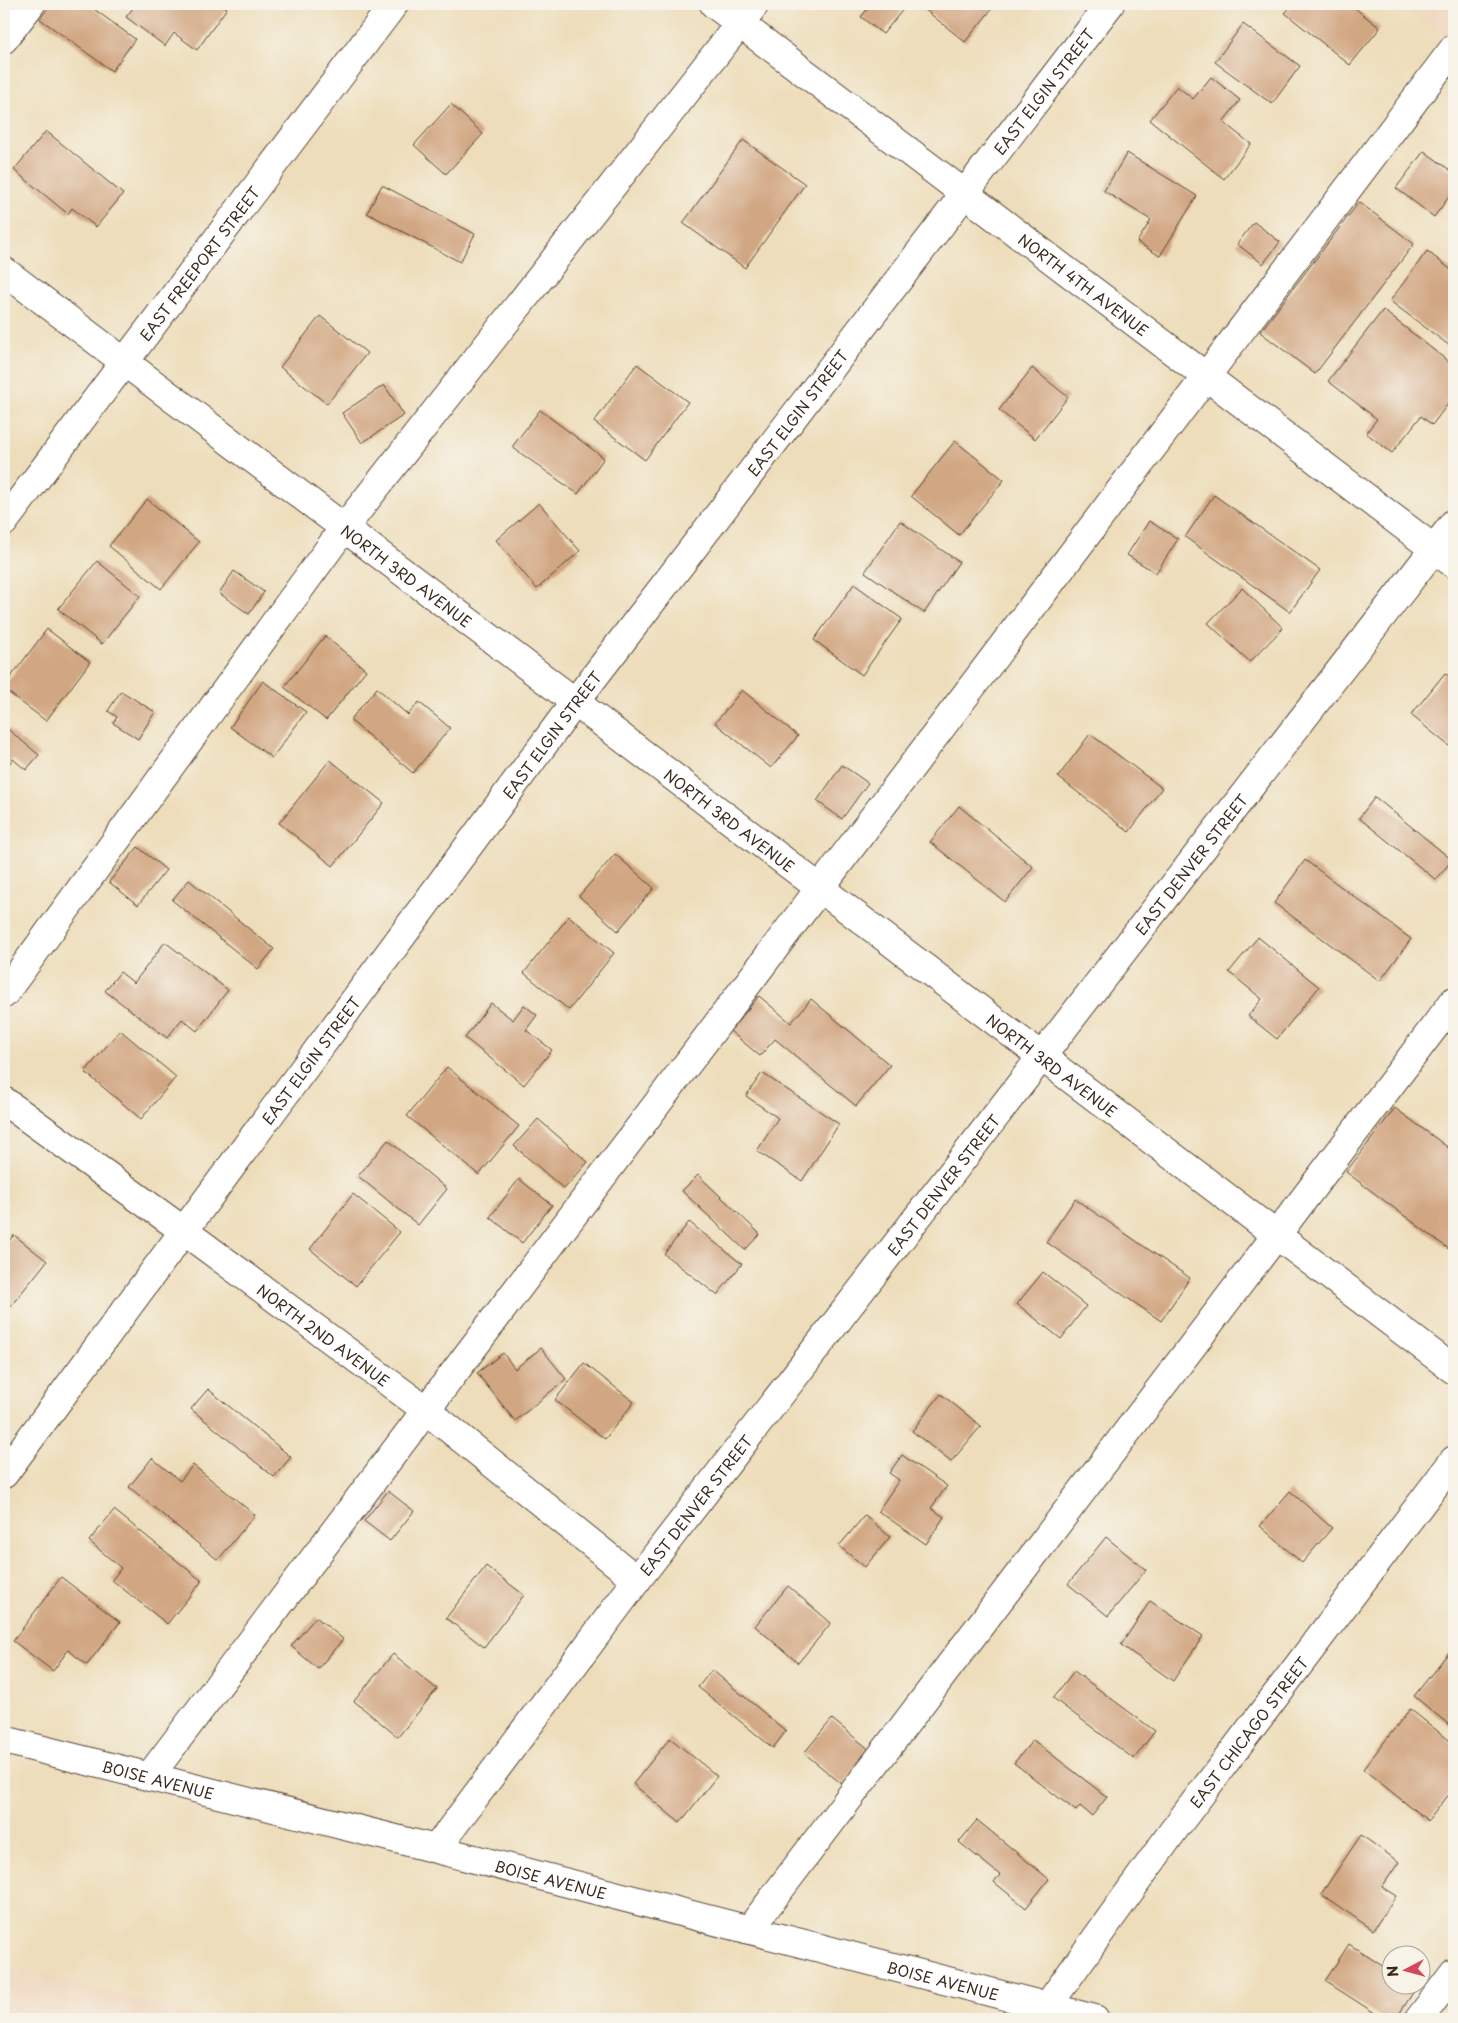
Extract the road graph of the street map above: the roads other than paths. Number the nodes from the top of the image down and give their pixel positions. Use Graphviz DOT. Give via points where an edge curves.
graph roads {
  1 [pos="31,4"];
  2 [pos="394,4"];
  3 [pos="714,4"];
  4 [pos="1110,4"];
  5 [pos="747,14"];
  6 [pos="4,39"];
  7 [pos="1454,48"];
  8 [pos="965,194"];
  9 [pos="4,271"];
  10 [pos="124,362"];
  11 [pos="1206,376"];
  12 [pos="4,522"];
  13 [pos="1454,523"];
  14 [pos="344,528"];
  15 [pos="1444,556"];
  16 [pos="575,702"];
  17 [pos="820,889"];
  18 [pos="4,994"];
  19 [pos="1454,1001"];
  20 [pos="1042,1058"];
  21 [pos="4,1101"];
  22 [pos="184,1231"];
  23 [pos="1276,1236"];
  24 [pos="1454,1370"];
  25 [pos="426,1410"];
  26 [pos="1454,1460"];
  27 [pos="4,1474"];
  28 [pos="637,1580"];
  29 [pos="4,1740"];
  30 [pos="150,1777"];
  31 [pos="436,1849"];
  32 [pos="749,1930"];
  33 [pos="1454,1973"];
  34 [pos="1042,2013"];
  35 [pos="1095,2019"];
  36 [pos="1419,2019"];
  1 -- 6 [label="street"];
  2 -- 10 [label="street, EAST FREEPORT STREET"];
  3 -- 5 [label="street, NORTH 4TH AVENUE"];
  4 -- 8 [label="street, EAST ELGIN STREET"];
  5 -- 8 [label="street, NORTH 4TH AVENUE"];
  5 -- 14 [label="street"];
  7 -- 11 [label="street"];
  8 -- 11 [label="street, NORTH 4TH AVENUE"];
  8 -- 16 [label="street, EAST ELGIN STREET"];
  9 -- 10 [label="street, NORTH 3RD AVENUE"];
  10 -- 12 [label="street, EAST FREEPORT STREET"];
  10 -- 14 [label="street, NORTH 3RD AVENUE"];
  11 -- 15 [label="street, NORTH 4TH AVENUE"];
  11 -- 17 [label="street"];
  13 -- 15 [label="street, EAST DENVER STREET"];
  14 -- 16 [label="street, NORTH 3RD AVENUE"];
  14 -- 18 [label="street"];
  15 -- 20 [label="street, EAST DENVER STREET"];
  16 -- 17 [label="street, NORTH 3RD AVENUE"];
  16 -- 22 [label="street, EAST ELGIN STREET"];
  17 -- 20 [label="street, NORTH 3RD AVENUE"];
  17 -- 25 [label="street"];
  19 -- 23 [label="street"];
  20 -- 23 [label="street, NORTH 3RD AVENUE"];
  20 -- 28 [label="street, EAST DENVER STREET"];
  21 -- 22 [label="street, NORTH 2ND AVENUE"];
  22 -- 25 [label="street, NORTH 2ND AVENUE"];
  22 -- 27 [label="street, EAST ELGIN STREET"];
  23 -- 24 [label="street, NORTH 3RD AVENUE"];
  23 -- 32 [label="street"];
  25 -- 28 [label="street, NORTH 2ND AVENUE"];
  25 -- 30 [label="street"];
  26 -- 34 [label="street, EAST CHICAGO STREET" via="1176,1827"];
  28 -- 31 [label="street, EAST DENVER STREET"];
  29 -- 30 [label="street, BOISE AVENUE"];
  30 -- 31 [label="street, BOISE AVENUE"];
  31 -- 32 [label="street, BOISE AVENUE"];
  32 -- 34 [label="street, BOISE AVENUE"];
  33 -- 36 [label="street"];
  34 -- 35 [label="street, BOISE AVENUE"];
}
